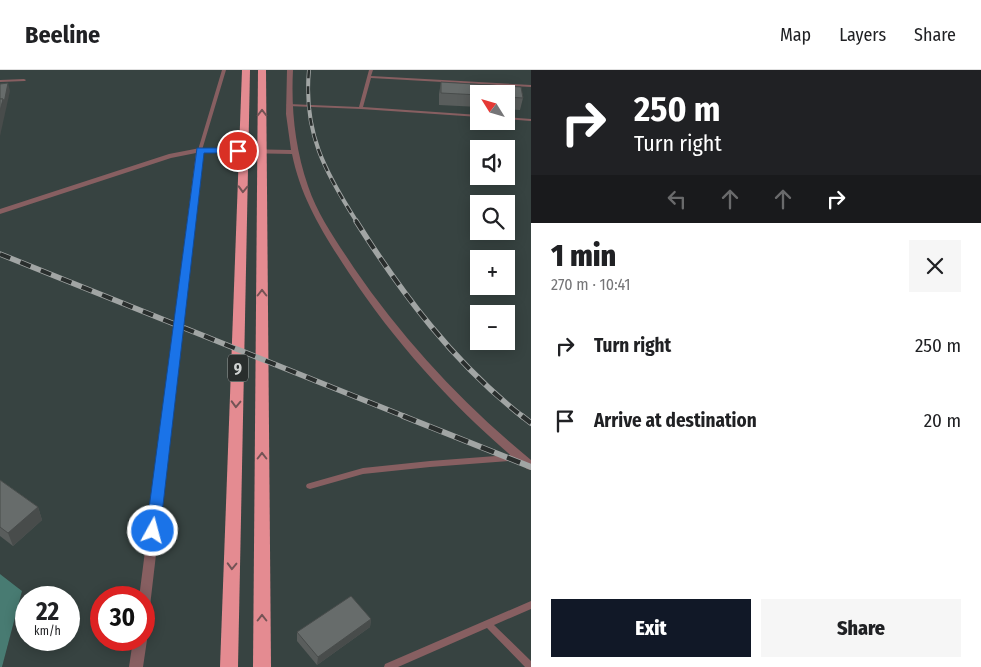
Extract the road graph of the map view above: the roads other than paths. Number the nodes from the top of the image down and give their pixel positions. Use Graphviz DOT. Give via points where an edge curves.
graph roads {
  1 [pos="224,70"];
  2 [pos="246,70"];
  3 [pos="262,70"];
  4 [pos="290,70"];
  5 [pos="371,70"];
  6 [pos="369,77"];
  7 [pos="24,80"];
  8 [pos="0,81"];
  9 [pos="531,86"];
  10 [pos="288,105"];
  11 [pos="361,108"];
  12 [pos="470,115"];
  13 [pos="515,119"];
  14 [pos="531,120"];
  15 [pos="200,150"];
  16 [pos="295,152"];
  17 [pos="0,212"];
  18 [pos="517,455"];
  19 [pos="531,466"];
  20 [pos="310,486"];
  21 [pos="146,586"];
  22 [pos="531,605"];
  23 [pos="488,624"];
  24 [pos="138,651"];
  25 [pos="136,667"];
  26 [pos="229,667"];
  27 [pos="262,667"];
  28 [pos="388,667"];
  29 [pos="531,667"];
  1 -- 15 [label="lane"];
  2 -- 26 [label="highway, 9, one-way"];
  27 -- 3 [label="highway, 9, one-way"];
  4 -- 10 [label="street"];
  5 -- 6 [label="lane"];
  6 -- 9 [label="lane"];
  6 -- 11 [label="lane"];
  7 -- 8 [label="lane"];
  10 -- 11 [label="lane"];
  10 -- 16 [label="street"];
  11 -- 12 [label="lane"];
  13 -- 14 [label="lane"];
  15 -- 16 [label="street"];
  15 -- 17 [label="street" via="170,156"];
  15 -- 21 [label="street"];
  16 -- 18 [label="street" via="305,187 320,221 374,305 439,382"];
  18 -- 19 [label="street"];
  18 -- 20 [label="lane" via="363,471"];
  22 -- 23 [label="lane"];
  23 -- 28 [label="lane"];
  23 -- 29 [label="lane"];
  24 -- 25 [label="street"];
}
